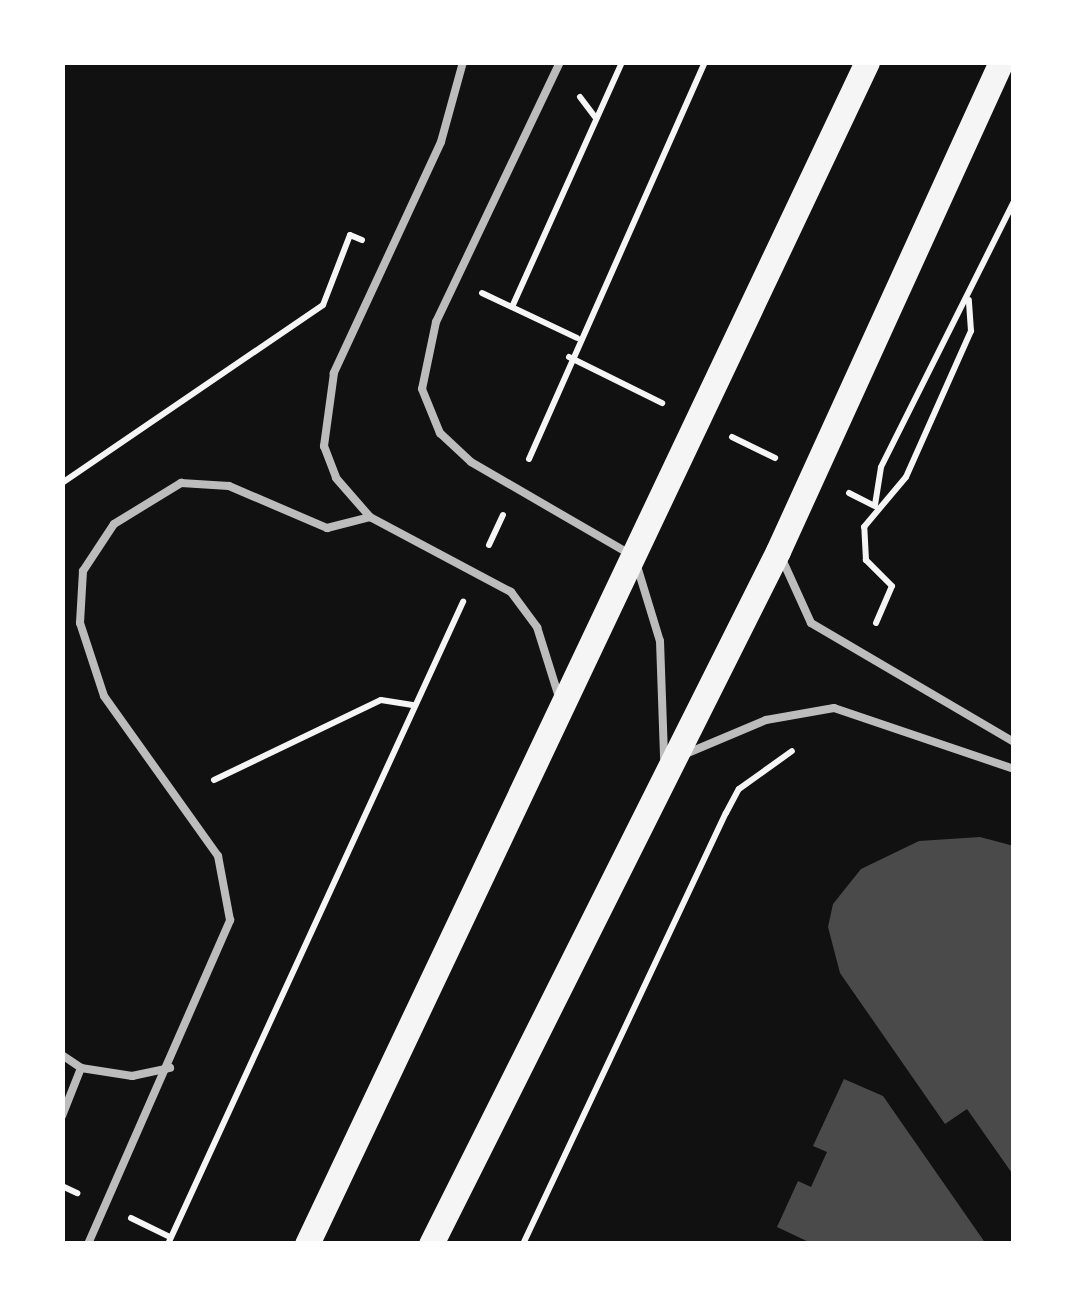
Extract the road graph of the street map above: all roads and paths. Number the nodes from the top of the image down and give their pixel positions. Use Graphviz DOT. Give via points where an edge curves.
graph roads {
  1 [pos="462,62"];
  2 [pos="560,62"];
  3 [pos="622,62"];
  4 [pos="705,62"];
  5 [pos="867,62"];
  6 [pos="1001,62"];
  7 [pos="576,92"];
  8 [pos="596,118"];
  9 [pos="1014,201"];
  10 [pos="370,243"];
  11 [pos="476,291"];
  12 [pos="970,300"];
  13 [pos="512,307"];
  14 [pos="578,338"];
  15 [pos="570,357"];
  16 [pos="631,388"];
  17 [pos="738,440"];
  18 [pos="530,457"];
  19 [pos="777,459"];
  20 [pos="62,482"];
  21 [pos="858,498"];
  22 [pos="875,506"];
  23 [pos="370,518"];
  24 [pos="778,550"];
  25 [pos="631,554"];
  26 [pos="461,606"];
  27 [pos="880,613"];
  28 [pos="560,698"];
  29 [pos="413,704"];
  30 [pos="1014,742"];
  31 [pos="802,750"];
  32 [pos="664,765"];
  33 [pos="1014,769"];
  34 [pos="214,780"];
  35 [pos="62,1055"];
  36 [pos="80,1068"];
  37 [pos="170,1068"];
  38 [pos="62,1116"];
  39 [pos="147,1226"];
  40 [pos="169,1240"];
  41 [pos="88,1244"];
  42 [pos="306,1244"];
  43 [pos="431,1244"];
  44 [pos="524,1244"];
  1 -- 23 [label="lane" via="452,115 322,412 336,478"];
  2 -- 25 [label="lane" via="436,322 422,389 440,433 471,462"];
  3 -- 8 [label="path"];
  4 -- 14 [label="path"];
  5 -- 25 [label="main road"];
  6 -- 24 [label="main road"];
  7 -- 8 [label="path"];
  8 -- 13 [label="path"];
  9 -- 12 [label="path"];
  10 -- 20 [label="path" via="350,234 323,305"];
  11 -- 13 [label="path"];
  12 -- 22 [label="path" via="950,319 880,467"];
  12 -- 22 [label="path" via="972,331 914,459"];
  13 -- 14 [label="path"];
  14 -- 15 [label="path"];
  15 -- 16 [label="path"];
  15 -- 18 [label="path"];
  17 -- 19 [label="path"];
  21 -- 22 [label="path"];
  22 -- 27 [label="path" via="862,544 892,586"];
  23 -- 28 [label="lane" via="511,592 536,627"];
  23 -- 37 [label="lane" via="327,528 228,486 182,483 114,524 83,571 80,623 104,696 218,856 229,888 220,958"];
  24 -- 30 [label="lane" via="811,623"];
  24 -- 32 [label="main road"];
  25 -- 28 [label="main road"];
  25 -- 32 [label="lane" via="660,642"];
  26 -- 29 [label="path"];
  28 -- 42 [label="main road"];
  29 -- 34 [label="path" via="381,700"];
  29 -- 40 [label="path"];
  31 -- 44 [label="path" via="766,764 732,801"];
  32 -- 33 [label="lane" via="766,720 834,708"];
  32 -- 43 [label="main road"];
  35 -- 36 [label="lane"];
  36 -- 37 [label="lane" via="132,1076"];
  36 -- 38 [label="lane"];
  37 -- 41 [label="lane"];
  39 -- 40 [label="path"];
}
